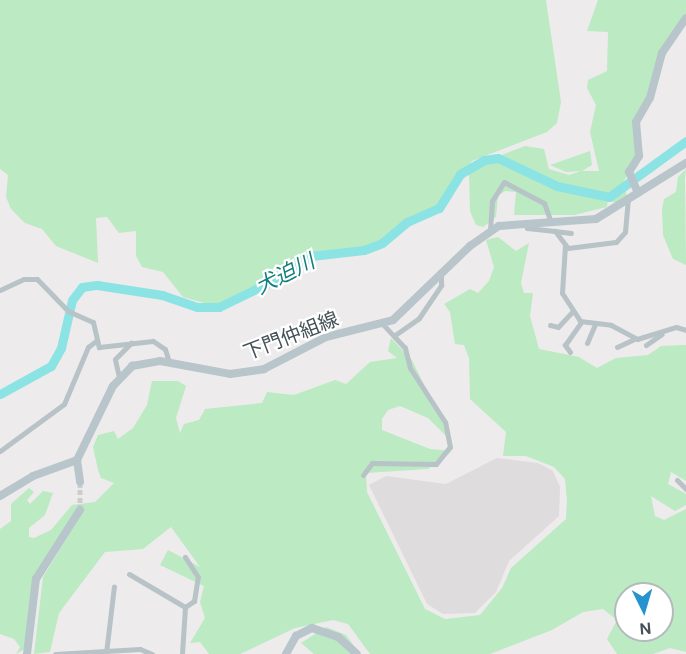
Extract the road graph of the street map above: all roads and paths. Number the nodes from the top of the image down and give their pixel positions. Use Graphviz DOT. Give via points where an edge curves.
graph roads {
  1 [pos="686,18"];
  2 [pos="686,163"];
  3 [pos="638,193"];
  4 [pos="628,200"];
  5 [pos="524,221"];
  6 [pos="551,222"];
  7 [pos="490,230"];
  8 [pos="555,231"];
  9 [pos="571,233"];
  10 [pos="565,245"];
  11 [pos="441,275"];
  12 [pos="0,290"];
  13 [pos="572,312"];
  14 [pos="581,322"];
  15 [pos="383,324"];
  16 [pos="595,324"];
  17 [pos="550,325"];
  18 [pos="686,330"];
  19 [pos="662,334"];
  20 [pos="395,335"];
  21 [pos="634,339"];
  22 [pos="96,340"];
  23 [pos="132,342"];
  24 [pos="587,343"];
  25 [pos="646,345"];
  26 [pos="617,346"];
  27 [pos="570,352"];
  28 [pos="169,362"];
  29 [pos="119,377"];
  30 [pos="0,451"];
  31 [pos="77,460"];
  32 [pos="363,475"];
  33 [pos="677,480"];
  34 [pos="80,482"];
  35 [pos="686,489"];
  36 [pos="0,496"];
  37 [pos="80,510"];
  38 [pos="185,557"];
  39 [pos="129,574"];
  40 [pos="114,586"];
  41 [pos="185,607"];
  42 [pos="106,653"];
  43 [pos="27,654"];
  44 [pos="55,654"];
  45 [pos="152,654"];
  46 [pos="182,654"];
  47 [pos="286,654"];
  48 [pos="357,654"];
  1 -- 3 [label="street" via="662,53 650,98 638,118 639,156 628,172"];
  2 -- 3 [label="street, 下門仲組線"];
  3 -- 4 [label="street, 下門仲組線"];
  4 -- 6 [label="street, 下門仲組線" via="596,219"];
  4 -- 10 [label="street" via="625,232 616,242 579,248"];
  5 -- 6 [label="street, 下門仲組線"];
  5 -- 7 [label="street, 下門仲組線"];
  5 -- 8 [label="street" via="526,228"];
  6 -- 7 [label="street" via="544,203 504,182 492,201"];
  7 -- 11 [label="street, 下門仲組線"];
  8 -- 9 [label="street"];
  8 -- 10 [label="street"];
  10 -- 13 [label="street" via="562,293"];
  11 -- 15 [label="street, 下門仲組線" via="403,313"];
  11 -- 20 [label="street" via="441,285 419,318"];
  12 -- 22 [label="street" via="24,279 36,279 68,311 93,321"];
  13 -- 14 [label="street"];
  13 -- 17 [label="street" via="558,327"];
  14 -- 16 [label="street"];
  14 -- 27 [label="street" via="565,345"];
  15 -- 20 [label="street"];
  15 -- 28 [label="street, 下門仲組線" via="326,337 253,372 230,374"];
  16 -- 21 [label="street" via="611,325"];
  16 -- 24 [label="street"];
  18 -- 19 [label="street" via="676,327"];
  19 -- 21 [label="street"];
  19 -- 25 [label="street"];
  20 -- 32 [label="street" via="445,422 450,447 436,464 372,463"];
  21 -- 26 [label="street"];
  22 -- 23 [label="street" via="107,349"];
  22 -- 30 [label="street" via="88,347 64,404"];
  23 -- 28 [label="street" via="158,344"];
  23 -- 29 [label="street" via="117,354 114,363"];
  28 -- 29 [label="street, 下門仲組線" via="141,363"];
  29 -- 31 [label="street"];
  31 -- 34 [label="street"];
  31 -- 36 [label="street" via="33,476"];
  33 -- 35 [label="street"];
  37 -- 43 [label="street" via="36,579"];
  38 -- 41 [label="street" via="198,577 194,601"];
  39 -- 41 [label="street"];
  40 -- 42 [label="street"];
  41 -- 46 [label="street"];
  42 -- 44 [label="street"];
  42 -- 45 [label="street" via="140,650"];
  47 -- 48 [label="street" via="296,636 312,628 338,637"];
}
